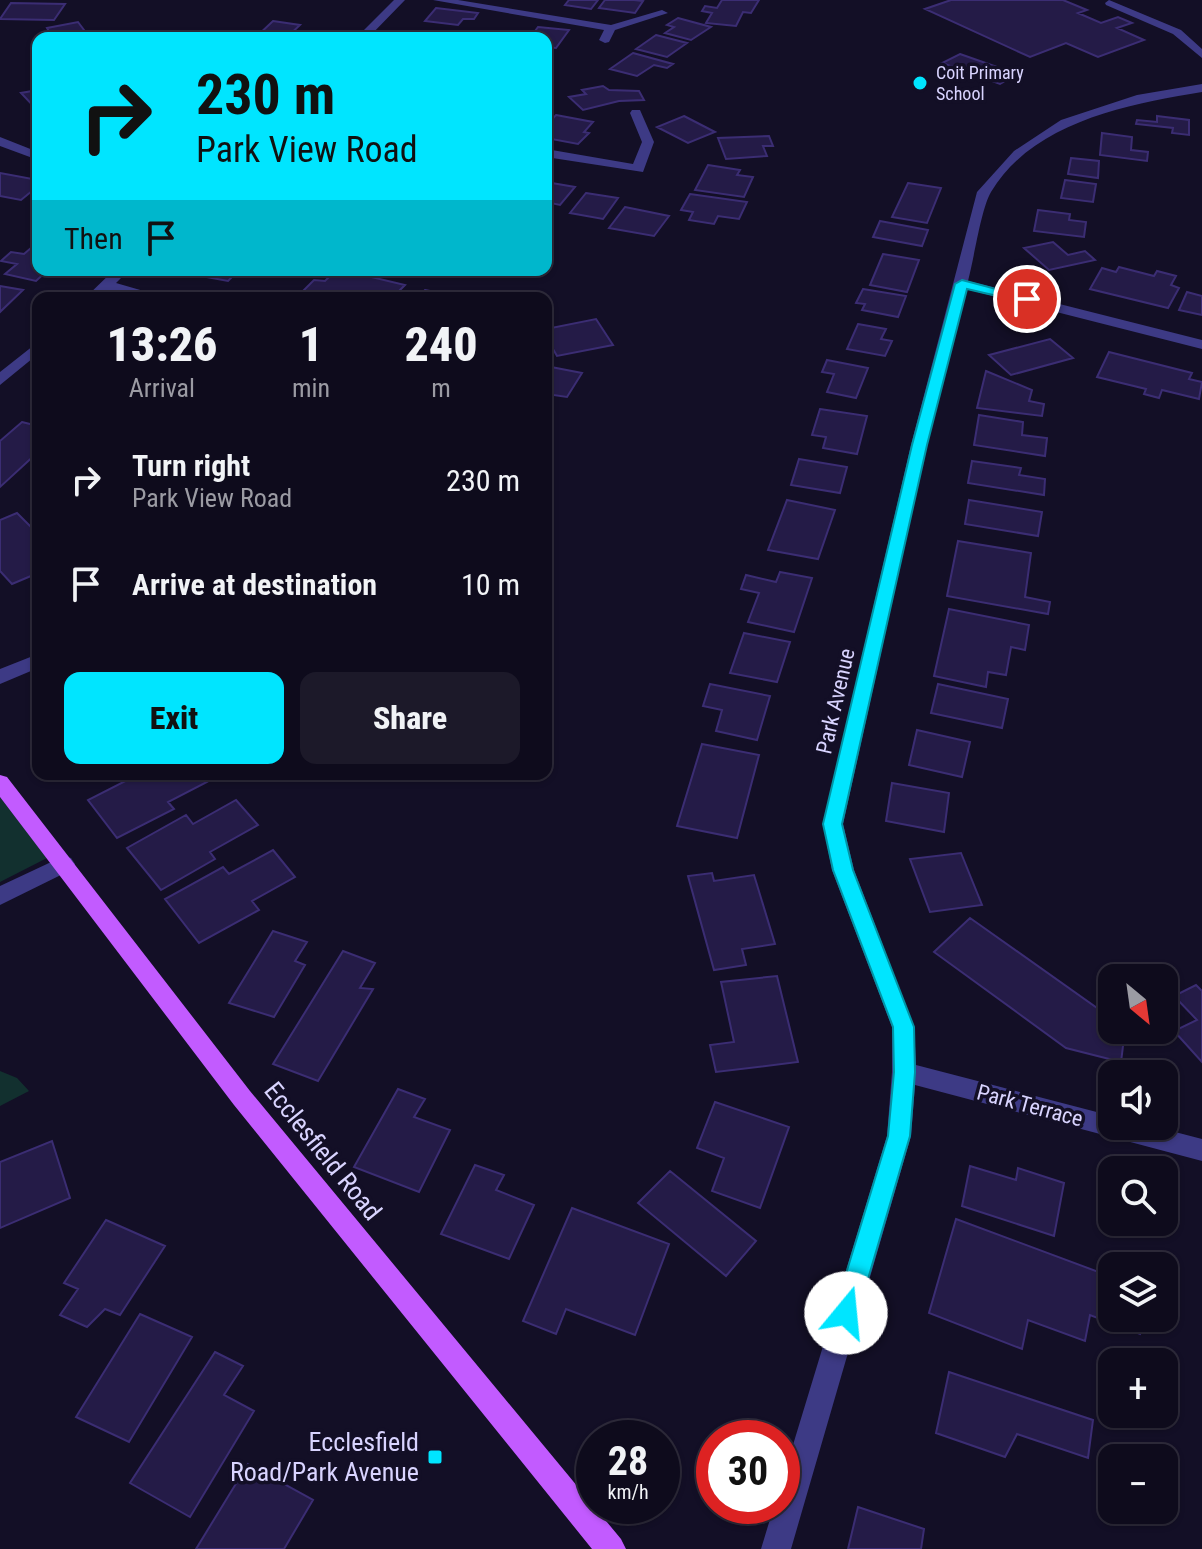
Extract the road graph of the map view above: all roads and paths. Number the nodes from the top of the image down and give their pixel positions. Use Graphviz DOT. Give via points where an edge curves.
graph roads {
  1 [pos="400,0"];
  2 [pos="438,0"];
  3 [pos="1110,3"];
  4 [pos="662,13"];
  5 [pos="368,32"];
  6 [pos="1202,55"];
  7 [pos="1202,88"];
  8 [pos="636,113"];
  9 [pos="0,141"];
  10 [pos="32,154"];
  11 [pos="552,154"];
  12 [pos="116,276"];
  13 [pos="962,284"];
  14 [pos="106,285"];
  15 [pos="98,292"];
  16 [pos="136,292"];
  17 [pos="1202,345"];
  18 [pos="32,351"];
  19 [pos="0,380"];
  20 [pos="32,663"];
  21 [pos="0,677"];
  22 [pos="0,782"];
  23 [pos="64,864"];
  24 [pos="0,896"];
  25 [pos="904,1072"];
  26 [pos="1202,1150"];
  27 [pos="611,1549"];
  28 [pos="776,1549"];
  1 -- 5 [label="street"];
  2 -- 4 [label="street" via="608,34"];
  3 -- 6 [label="street" via="1177,32"];
  7 -- 13 [label="street, Park Avenue" via="1105,108 1065,123 1018,154 984,192"];
  8 -- 11 [label="street" via="648,142 638,169"];
  9 -- 10 [label="street"];
  12 -- 14 [label="street"];
  13 -- 17 [label="street"];
  13 -- 25 [label="street, Park Avenue" via="919,445 833,824 843,870 903,1027"];
  14 -- 15 [label="street"];
  14 -- 16 [label="street"];
  18 -- 19 [label="street"];
  20 -- 21 [label="street"];
  22 -- 23 [label="main road, Ecclesfield Road"];
  23 -- 24 [label="street"];
  23 -- 27 [label="main road, Ecclesfield Road" via="242,1098"];
  25 -- 26 [label="street, Park Terrace"];
  25 -- 28 [label="street, Park Avenue" via="899,1136"];
}
